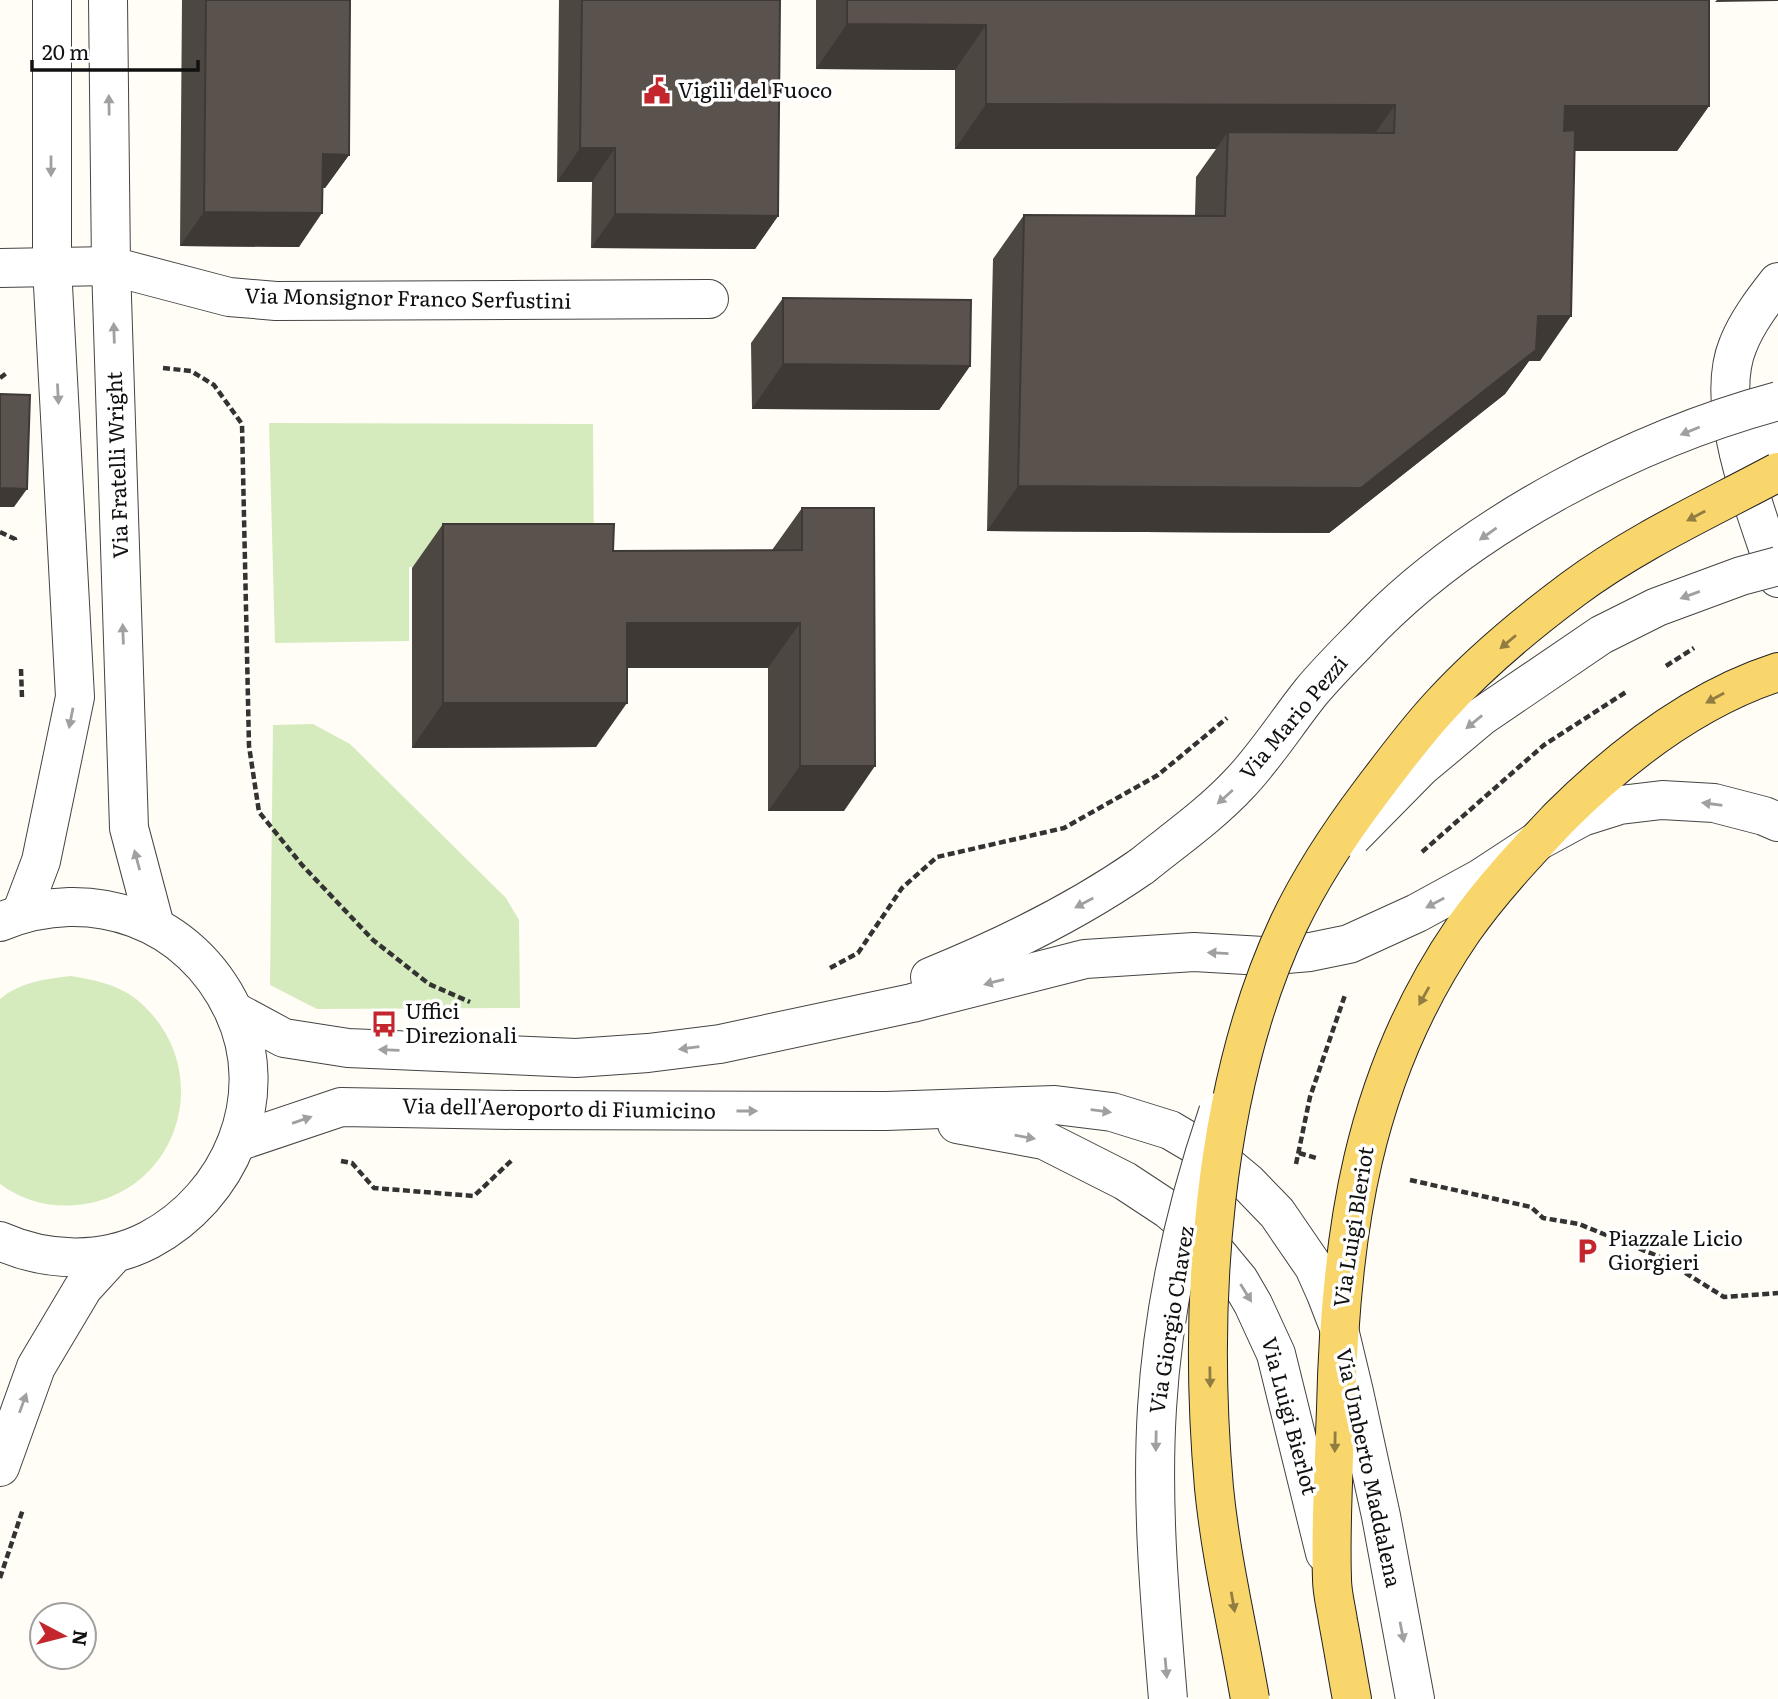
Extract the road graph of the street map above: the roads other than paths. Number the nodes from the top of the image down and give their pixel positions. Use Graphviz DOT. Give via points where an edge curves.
graph roads {
  1 [pos="51,0"];
  2 [pos="108,0"];
  3 [pos="111,266"];
  4 [pos="52,267"];
  5 [pos="0,268"];
  6 [pos="1778,282"];
  7 [pos="709,299"];
  8 [pos="1778,401"];
  9 [pos="1778,439"];
  10 [pos="1739,453"];
  11 [pos="1778,472"];
  12 [pos="1778,566"];
  13 [pos="1778,578"];
  14 [pos="1778,672"];
  15 [pos="1778,822"];
  16 [pos="1536,842"];
  17 [pos="10,918"];
  18 [pos="1289,923"];
  19 [pos="155,926"];
  20 [pos="1261,995"];
  21 [pos="234,1011"];
  22 [pos="804,1026"];
  23 [pos="886,1111"];
  24 [pos="237,1142"];
  25 [pos="0,1241"];
  26 [pos="115,1253"];
  27 [pos="1338,1325"];
  28 [pos="0,1467"];
  29 [pos="1332,1582"];
  30 [pos="1168,1699"];
  31 [pos="1250,1699"];
  32 [pos="1352,1699"];
  33 [pos="1415,1699"];
  1 -- 4 [label="street, one-way"];
  3 -- 2 [label="street, Via Fratelli Wright, one-way"];
  3 -- 4 [label="street, Via Monsignor Franco Serfustini"];
  3 -- 7 [label="street, Via Monsignor Franco Serfustini" via="229,297 276,301"];
  19 -- 3 [label="street, Via Fratelli Wright, one-way" via="129,828"];
  4 -- 5 [label="street, Via Monsignor Franco Serfustini"];
  4 -- 17 [label="street, one-way" via="75,697 41,861"];
  6 -- 10 [label="street" via="1737,346 1729,385 1731,424"];
  8 -- 22 [label="street, Via Mario Pezzi, one-way, bridge" via="1699,427 1599,470 1468,548 1376,624 1314,689 1240,783 1108,890 999,950"];
  9 -- 10 [label="street"];
  10 -- 13 [label="street"];
  11 -- 18 [label="main road, one-way, bridge" via="1653,539 1576,587 1471,674 1361,806"];
  12 -- 18 [label="street, one-way, bridge" via="1657,607 1601,635 1482,716 1422,766 1350,840"];
  14 -- 16 [label="main road, Via Luigi Bleriot, one-way" via="1724,693 1658,734 1578,799"];
  15 -- 16 [label="street, one-way" via="1714,803 1662,800 1620,805 1581,817"];
  16 -- 22 [label="street, one-way" via="1481,878 1349,944 1310,953 1263,956 1194,952 1085,959"];
  16 -- 27 [label="main road, Via Luigi Bleriot, one-way" via="1463,931 1406,1030 1386,1077 1361,1169"];
  17 -- 19 [label="street" via="66,906 89,907"];
  18 -- 20 [label="main road, bridge"];
  19 -- 21 [label="street" via="202,962"];
  20 -- 30 [label="street, Via Giorgio Chavez, one-way, bridge" via="1197,1182 1161,1366 1155,1520"];
  20 -- 31 [label="main road, one-way, bridge" via="1230,1116 1215,1217 1209,1331 1214,1491"];
  22 -- 21 [label="street, one-way" via="720,1044 576,1058 348,1048 284,1038"];
  21 -- 24 [label="street" via="248,1076 246,1110"];
  24 -- 23 [label="street, Via dell'Aeroporto di Fiumicino, one-way" via="341,1107"];
  23 -- 27 [label="street, Via Umberto Maddalena, one-way" via="1055,1105 1112,1112 1170,1130 1219,1159 1277,1213 1314,1267"];
  23 -- 29 [label="street, Via Luigi Bierlot, one-way" via="1044,1140 1125,1181 1210,1245 1253,1304 1276,1354"];
  24 -- 26 [label="street" via="226,1168 190,1213 142,1244"];
  25 -- 26 [label="street" via="38,1255 64,1258"];
  28 -- 26 [label="street, one-way" via="36,1367 82,1289"];
  27 -- 29 [label="main road, Via Luigi Bleriot, one-way"];
  27 -- 33 [label="street, Via Umberto Maddalena, one-way" via="1381,1516"];
  29 -- 32 [label="main road, Via Luigi Bleriot"];
}
